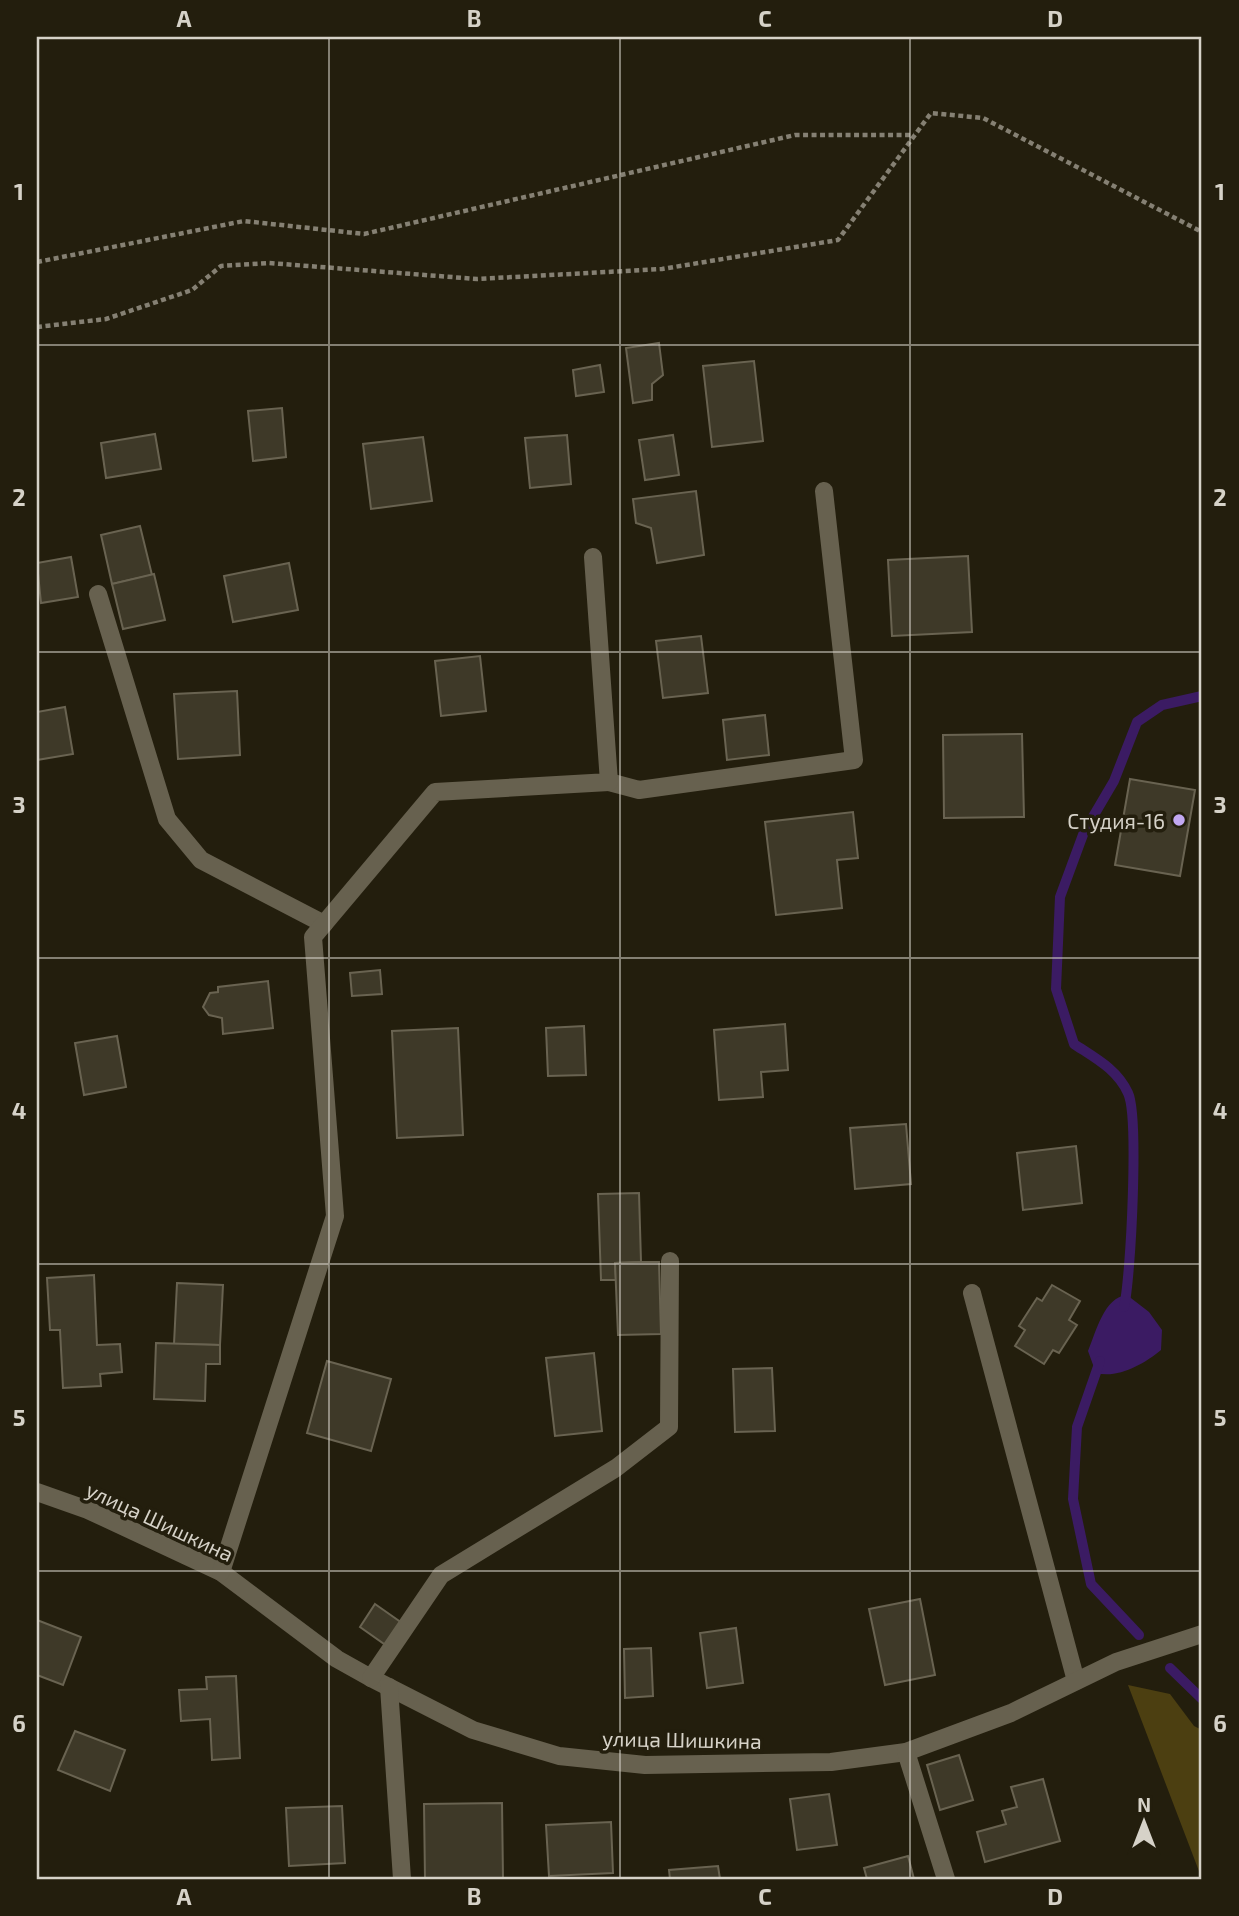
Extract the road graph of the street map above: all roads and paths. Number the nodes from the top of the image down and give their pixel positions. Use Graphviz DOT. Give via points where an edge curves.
graph roads {
  1 [pos="915,135"];
  2 [pos="1202,232"];
  3 [pos="37,262"];
  4 [pos="37,327"];
  5 [pos="824,491"];
  6 [pos="593,557"];
  7 [pos="98,594"];
  8 [pos="609,782"];
  9 [pos="324,924"];
  10 [pos="670,1261"];
  11 [pos="972,1293"];
  12 [pos="37,1492"];
  13 [pos="221,1572"];
  14 [pos="1202,1634"];
  15 [pos="370,1678"];
  16 [pos="1076,1681"];
  17 [pos="389,1687"];
  18 [pos="906,1752"];
  19 [pos="401,1879"];
  20 [pos="946,1879"];
  1 -- 2 [label="path" via="931,113 983,118"];
  1 -- 3 [label="path" via="795,135 363,234 244,222"];
  1 -- 4 [label="path" via="838,240 662,269 478,279 269,263 221,266 192,290 106,319"];
  5 -- 8 [label="street" via="854,760 639,790"];
  6 -- 8 [label="street"];
  7 -- 9 [label="street" via="167,819 201,860"];
  8 -- 9 [label="street" via="435,792"];
  9 -- 13 [label="street" via="313,937 335,1216"];
  10 -- 15 [label="street" via="669,1427 616,1468 441,1575"];
  11 -- 16 [label="street"];
  12 -- 13 [label="street, улица Шишкина" via="88,1510"];
  13 -- 15 [label="street, улица Шишкина" via="337,1659"];
  14 -- 16 [label="street, улица Шишкина" via="1116,1662"];
  15 -- 17 [label="street, улица Шишкина"];
  16 -- 18 [label="street, улица Шишкина" via="1011,1713"];
  17 -- 18 [label="street, улица Шишкина" via="473,1730 559,1756 672,1765 831,1762"];
  17 -- 19 [label="street"];
  18 -- 20 [label="street"];
}
